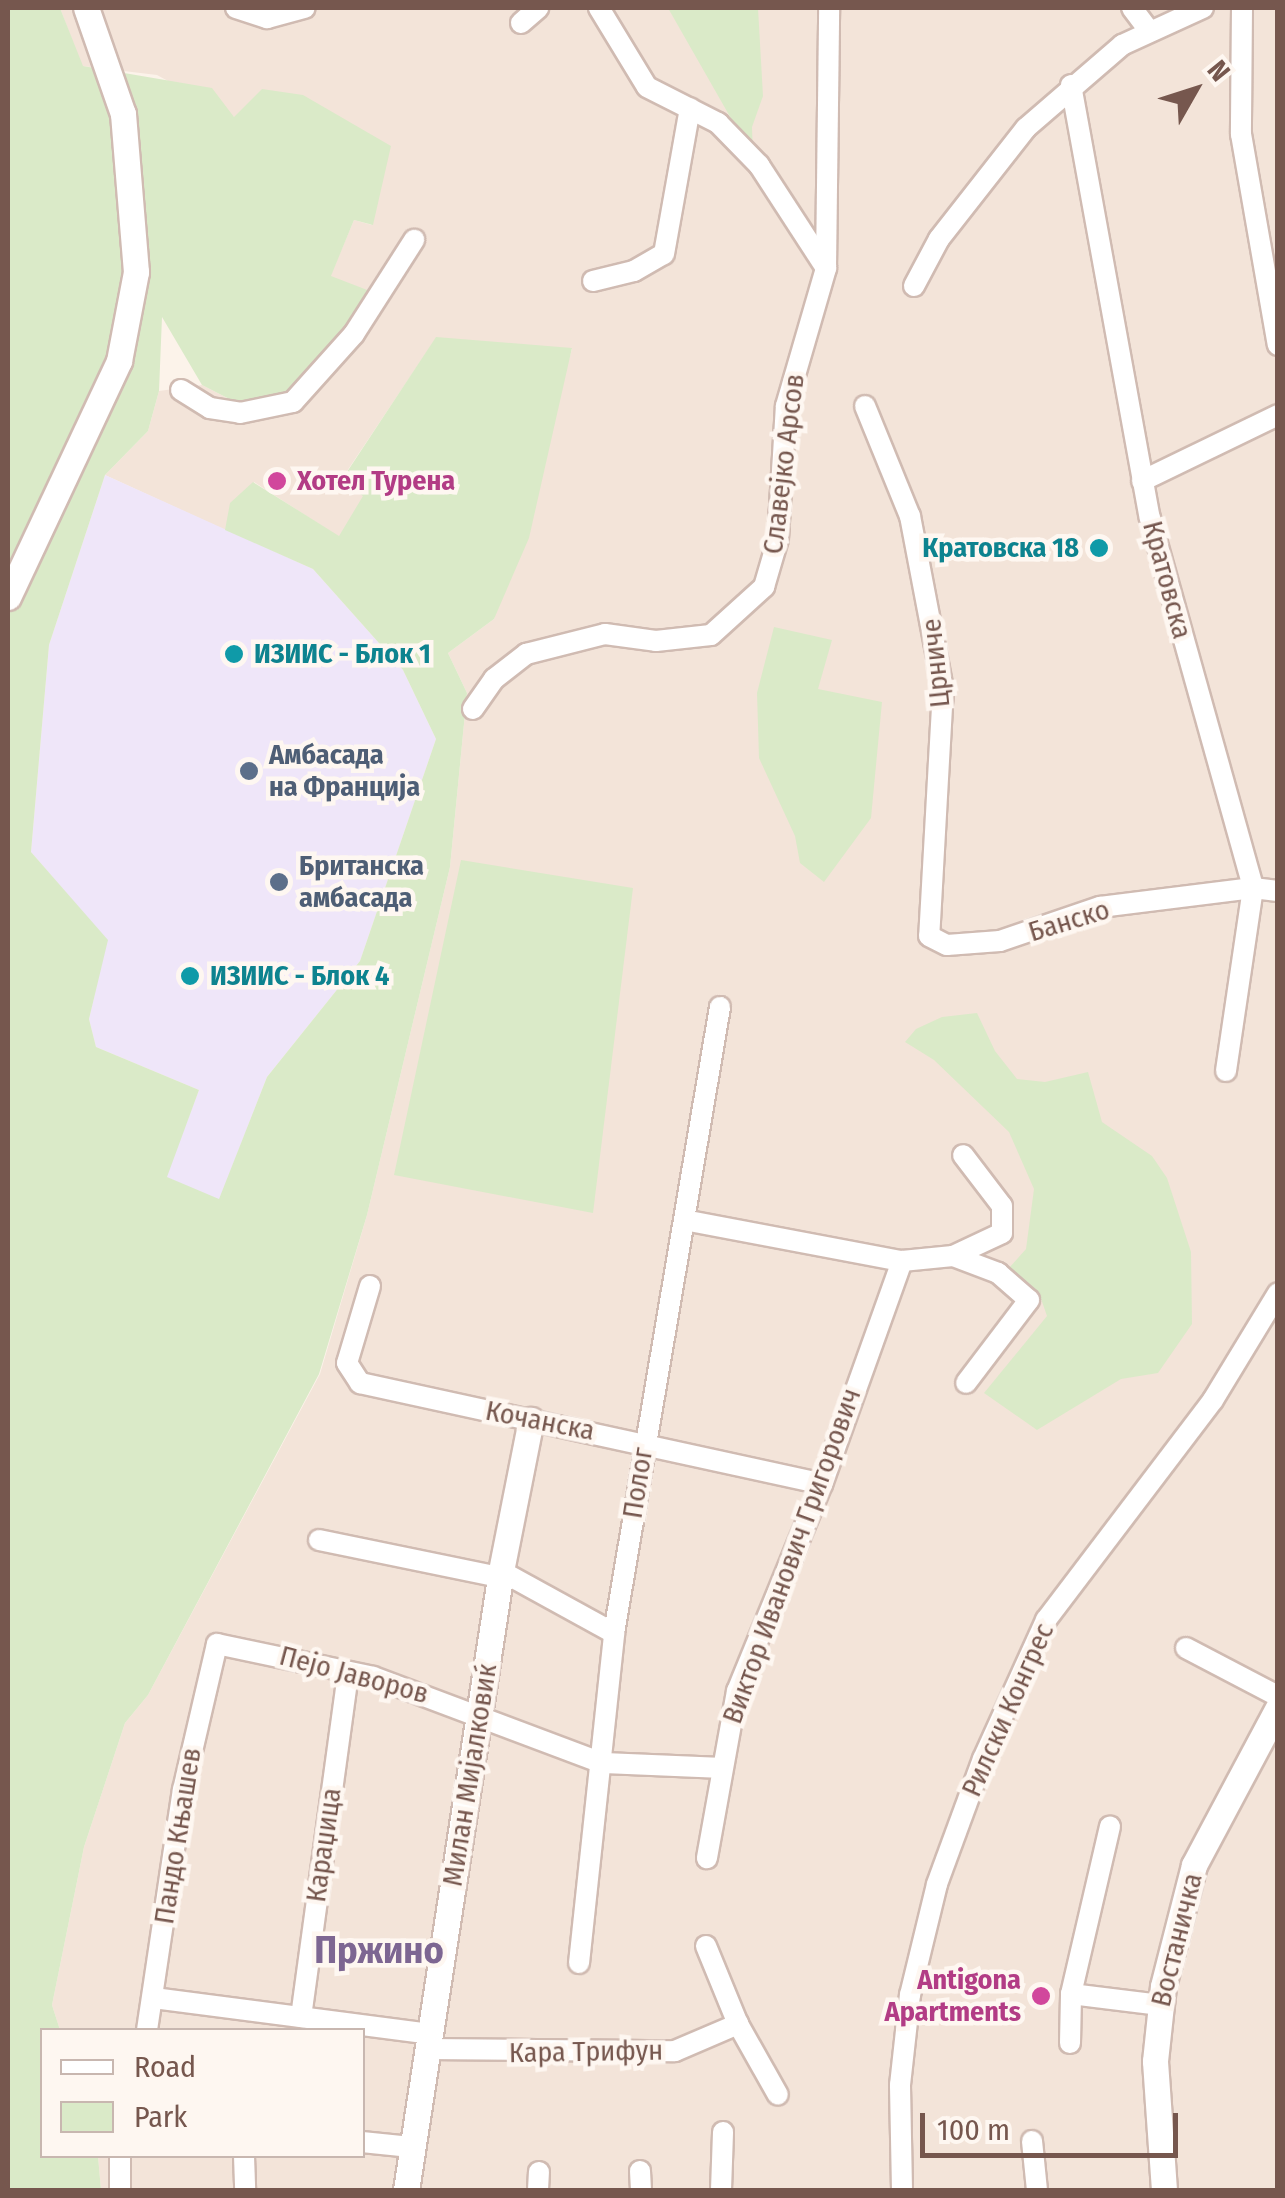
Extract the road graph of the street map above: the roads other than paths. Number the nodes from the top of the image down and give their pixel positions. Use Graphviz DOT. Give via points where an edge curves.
graph roads {
  1 [pos="86,8"];
  2 [pos="236,8"];
  3 [pos="306,8"];
  4 [pos="538,8"];
  5 [pos="599,8"];
  6 [pos="829,8"];
  7 [pos="1132,8"];
  8 [pos="1203,8"];
  9 [pos="1242,8"];
  10 [pos="521,23"];
  11 [pos="1148,29"];
  12 [pos="1071,85"];
  13 [pos="690,108"];
  14 [pos="414,240"];
  15 [pos="826,268"];
  16 [pos="593,280"];
  17 [pos="914,286"];
  18 [pos="1278,344"];
  19 [pos="181,390"];
  20 [pos="865,406"];
  21 [pos="1278,416"];
  22 [pos="1142,481"];
  23 [pos="8,597"];
  24 [pos="473,709"];
  25 [pos="1254,888"];
  26 [pos="1278,892"];
  27 [pos="924,930"];
  28 [pos="720,1007"];
  29 [pos="1226,1071"];
  30 [pos="963,1156"];
  31 [pos="684,1220"];
  32 [pos="953,1256"];
  33 [pos="902,1261"];
  34 [pos="370,1286"];
  35 [pos="1278,1293"];
  36 [pos="966,1383"];
  37 [pos="531,1420"];
  38 [pos="645,1441"];
  39 [pos="822,1484"];
  40 [pos="319,1540"];
  41 [pos="500,1574"];
  42 [pos="614,1633"];
  43 [pos="217,1644"];
  44 [pos="1186,1648"];
  45 [pos="348,1673"];
  46 [pos="1278,1696"];
  47 [pos="1278,1708"];
  48 [pos="480,1714"];
  49 [pos="602,1763"];
  50 [pos="719,1768"];
  51 [pos="1110,1826"];
  52 [pos="707,1858"];
  53 [pos="706,1946"];
  54 [pos="579,1963"];
  55 [pos="1071,1994"];
  56 [pos="154,1998"];
  57 [pos="1160,2006"];
  58 [pos="301,2017"];
  59 [pos="738,2024"];
  60 [pos="147,2028"];
  61 [pos="357,2028"];
  62 [pos="365,2030"];
  63 [pos="429,2042"];
  64 [pos="1070,2044"];
  65 [pos="778,2095"];
  66 [pos="723,2132"];
  67 [pos="1032,2141"];
  68 [pos="365,2142"];
  69 [pos="411,2147"];
  70 [pos="120,2158"];
  71 [pos="244,2158"];
  72 [pos="120,2190"];
  73 [pos="245,2190"];
  74 [pos="406,2190"];
  75 [pos="720,2190"];
  76 [pos="902,2190"];
  77 [pos="1038,2190"];
  78 [pos="1164,2190"];
  1 -- 23 [label="street" via="122,114 136,272 119,361"];
  2 -- 3 [label="street" via="267,18"];
  4 -- 10 [label="street"];
  5 -- 13 [label="street" via="647,87"];
  6 -- 15 [label="street, Славејко Арсов"];
  7 -- 11 [label="street"];
  8 -- 11 [label="street"];
  9 -- 18 [label="street" via="1241,134"];
  11 -- 12 [label="street"];
  12 -- 17 [label="street" via="994,166"];
  12 -- 22 [label="street, Кратовска"];
  13 -- 15 [label="street" via="718,122 759,165"];
  13 -- 16 [label="street" via="664,254 634,271"];
  14 -- 19 [label="street" via="354,334 293,402 240,414 210,408"];
  15 -- 24 [label="street, Славејко Арсов" via="786,406 778,539 753,602 712,634 656,641 605,634 526,654 494,678"];
  20 -- 27 [label="street, Црниче" via="918,547 943,689 936,866"];
  21 -- 22 [label="street"];
  22 -- 25 [label="street, Кратовска"];
  25 -- 26 [label="street, Банско"];
  25 -- 27 [label="street, Банско" via="1100,908 1000,941 947,946"];
  25 -- 29 [label="street, Кратовска"];
  28 -- 31 [label="street, Полог"];
  30 -- 32 [label="street" via="1002,1206 1006,1226 994,1241"];
  31 -- 33 [label="street"];
  31 -- 38 [label="street, Полог"];
  32 -- 33 [label="street"];
  32 -- 36 [label="street" via="998,1273 1029,1300"];
  33 -- 39 [label="street, Виктор Иванович Григорович"];
  34 -- 37 [label="street, Кочанска" via="349,1375 360,1383"];
  35 -- 76 [label="street, Рилски Конгрес" via="1214,1400 1046,1620 983,1758 936,1884 910,1995 900,2086"];
  37 -- 38 [label="street, Кочанска"];
  37 -- 41 [label="street, Милан Мијалковиќ"];
  38 -- 39 [label="street, Кочанска"];
  38 -- 42 [label="street, Полог"];
  39 -- 50 [label="street, Виктор Иванович Григорович" via="737,1691"];
  40 -- 41 [label="street"];
  41 -- 42 [label="street"];
  41 -- 48 [label="street, Милан Мијалковиќ"];
  42 -- 49 [label="street, Полог"];
  43 -- 45 [label="street, Пејо Јаворов"];
  43 -- 56 [label="street, Пандо Књашев" via="183,1790"];
  44 -- 46 [label="street"];
  45 -- 48 [label="street, Пејо Јаворов"];
  45 -- 58 [label="street, Караџица"];
  47 -- 57 [label="street, Востаничка" via="1194,1865"];
  48 -- 49 [label="street, Пејо Јаворов"];
  48 -- 63 [label="street, Милан Мијалковиќ"];
  49 -- 50 [label="street, Пејо Јаворов"];
  49 -- 54 [label="street, Полог"];
  50 -- 52 [label="street, Виктор Иванович Григорович"];
  51 -- 55 [label="street"];
  53 -- 59 [label="street"];
  55 -- 57 [label="street"];
  55 -- 64 [label="street"];
  56 -- 58 [label="street, Кара Трифун"];
  56 -- 60 [label="street, Пандо Књашев"];
  57 -- 78 [label="street, Востаничка" via="1156,2122"];
  58 -- 61 [label="street, Кара Трифун"];
  59 -- 63 [label="street, Кара Трифун" via="674,2051"];
  59 -- 65 [label="street"];
  62 -- 63 [label="street, Кара Трифун"];
  63 -- 69 [label="street, Милан Мијалковиќ"];
  66 -- 75 [label="street"];
  67 -- 77 [label="street"];
  68 -- 69 [label="street"];
  69 -- 74 [label="street, Милан Мијалковиќ"];
  70 -- 72 [label="street"];
  71 -- 73 [label="street"];
}
